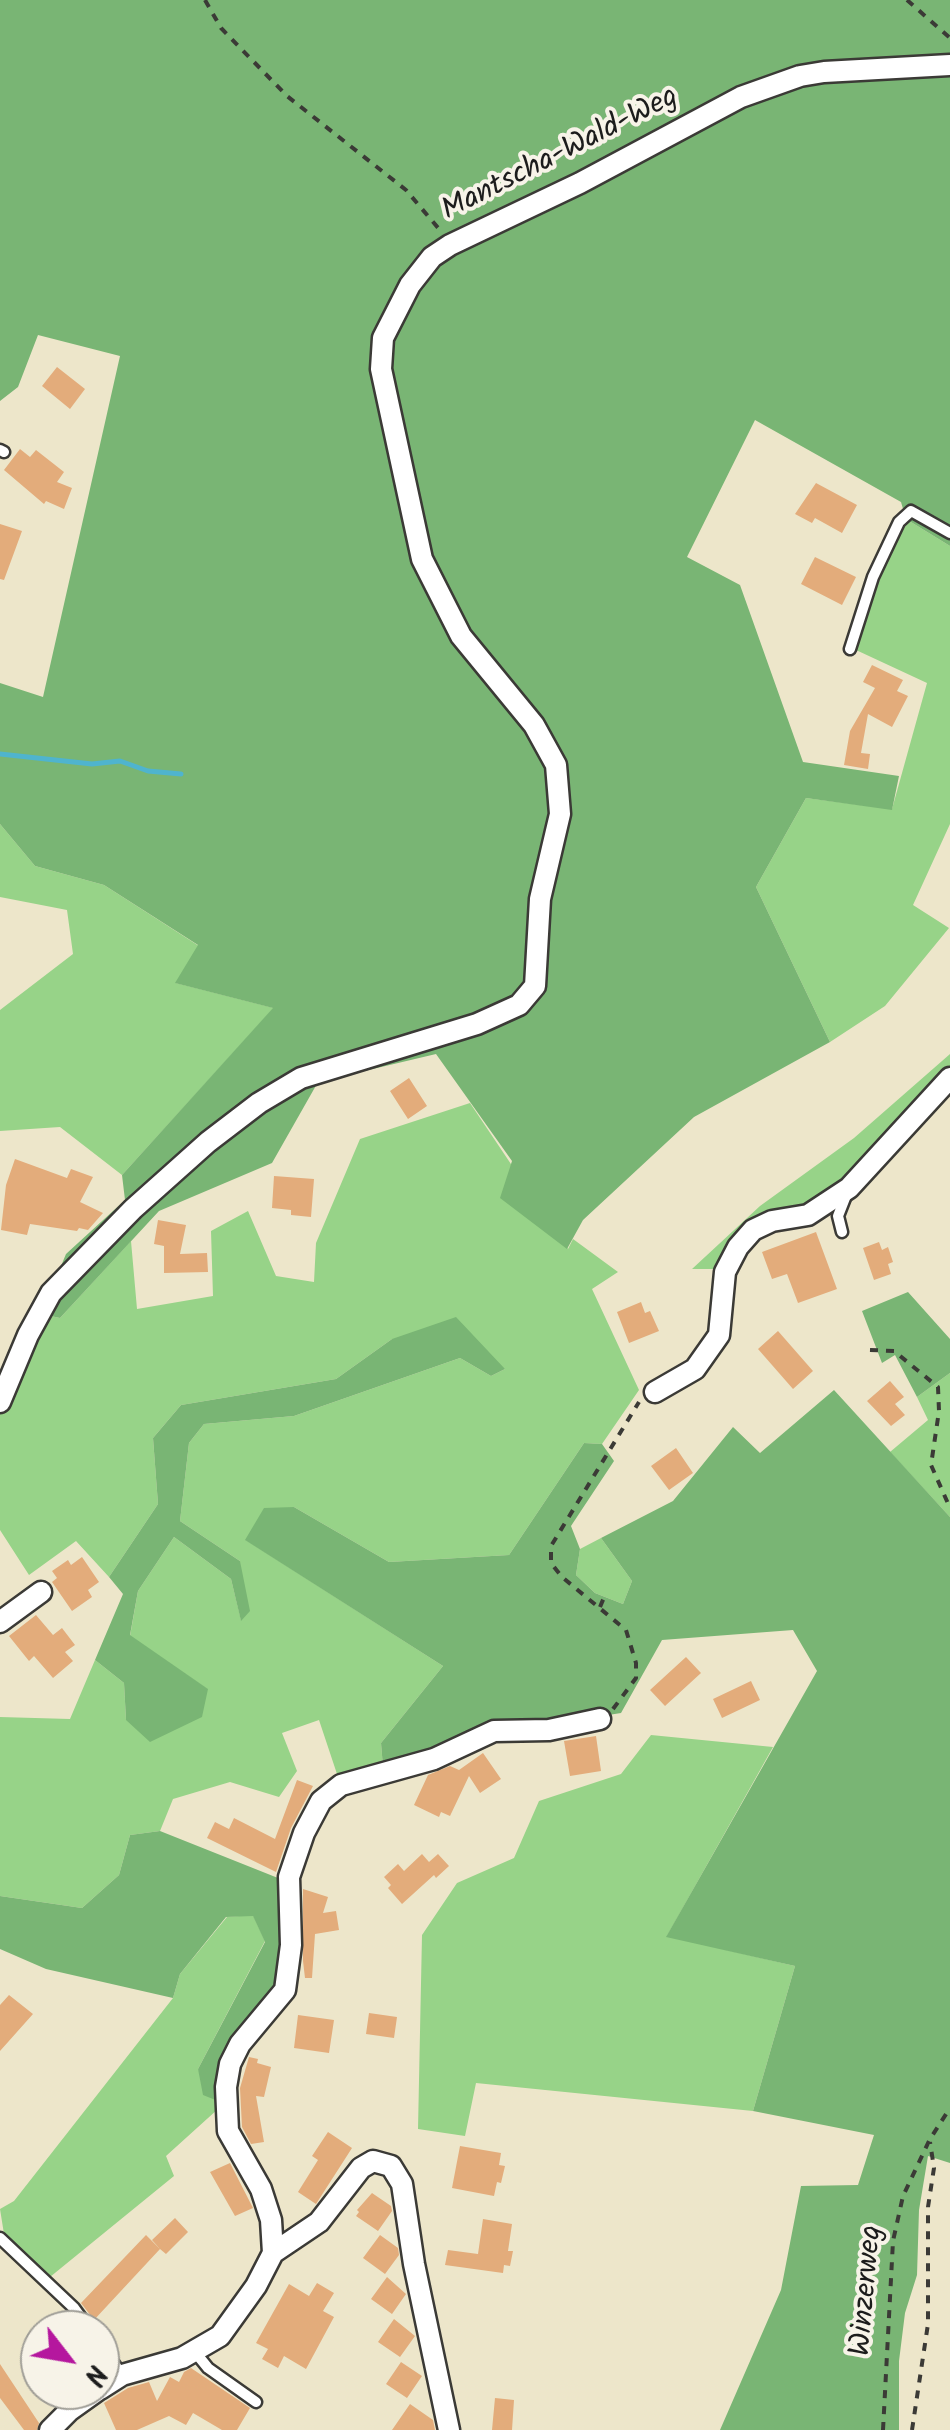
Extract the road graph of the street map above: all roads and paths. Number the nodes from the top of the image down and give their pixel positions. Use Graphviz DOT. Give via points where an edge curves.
graph roads {
  1 [pos="205,0"];
  2 [pos="907,0"];
  3 [pos="950,38"];
  4 [pos="950,64"];
  5 [pos="450,246"];
  6 [pos="950,533"];
  7 [pos="850,649"];
  8 [pos="950,1078"];
  9 [pos="849,1188"];
  10 [pos="842,1232"];
  11 [pos="870,1350"];
  12 [pos="656,1392"];
  13 [pos="0,1402"];
  14 [pos="950,1508"];
  15 [pos="42,1592"];
  16 [pos="605,1595"];
  17 [pos="600,1607"];
  18 [pos="0,1622"];
  19 [pos="600,1719"];
  20 [pos="950,2108"];
  21 [pos="930,2139"];
  22 [pos="0,2238"];
  23 [pos="273,2253"];
  24 [pos="75,2310"];
  25 [pos="194,2352"];
  26 [pos="120,2373"];
  27 [pos="122,2376"];
  28 [pos="256,2402"];
  29 [pos="70,2410"];
  30 [pos="50,2430"];
  31 [pos="449,2430"];
  32 [pos="883,2430"];
  33 [pos="912,2430"];
  1 -- 5 [label="path" via="221,28 287,96 406,190"];
  2 -- 3 [label="path"];
  4 -- 5 [label="street, Mantscha-Wald-Weg" via="824,72 741,97"];
  5 -- 13 [label="street, Mantscha-Wald-Weg" via="432,257 391,318 381,369 422,559 461,636 534,726 556,765 560,814 540,899 536,986 526,1000 477,1024 301,1078 208,1142 51,1293"];
  6 -- 7 [label="lane" via="911,511 898,522"];
  8 -- 9 [label="street"];
  9 -- 10 [label="lane" via="838,1216"];
  9 -- 12 [label="street" via="808,1215 753,1230 725,1272 719,1335 695,1368"];
  11 -- 14 [label="path" via="894,1351 938,1387 930,1465"];
  12 -- 17 [label="path" via="639,1401 551,1546 551,1562 562,1577"];
  15 -- 18 [label="street"];
  16 -- 17 [label="path"];
  17 -- 19 [label="path" via="626,1630 636,1662 625,1697"];
  19 -- 23 [label="street" via="549,1730 494,1731 434,1759 341,1785 314,1811 289,1878 286,1990 240,2044 226,2087 228,2131 261,2189"];
  20 -- 21 [label="path, Winzerweg"];
  21 -- 32 [label="path, Winzerweg" via="903,2196 892,2241"];
  21 -- 33 [label="path" via="928,2324"];
  22 -- 24 [label="lane"];
  23 -- 25 [label="street" via="220,2336"];
  23 -- 31 [label="street" via="319,2222 361,2168 373,2161 390,2166 402,2184"];
  25 -- 27 [label="street"];
  25 -- 28 [label="lane"];
  26 -- 27 [label="lane"];
  29 -- 30 [label="street"];
}
